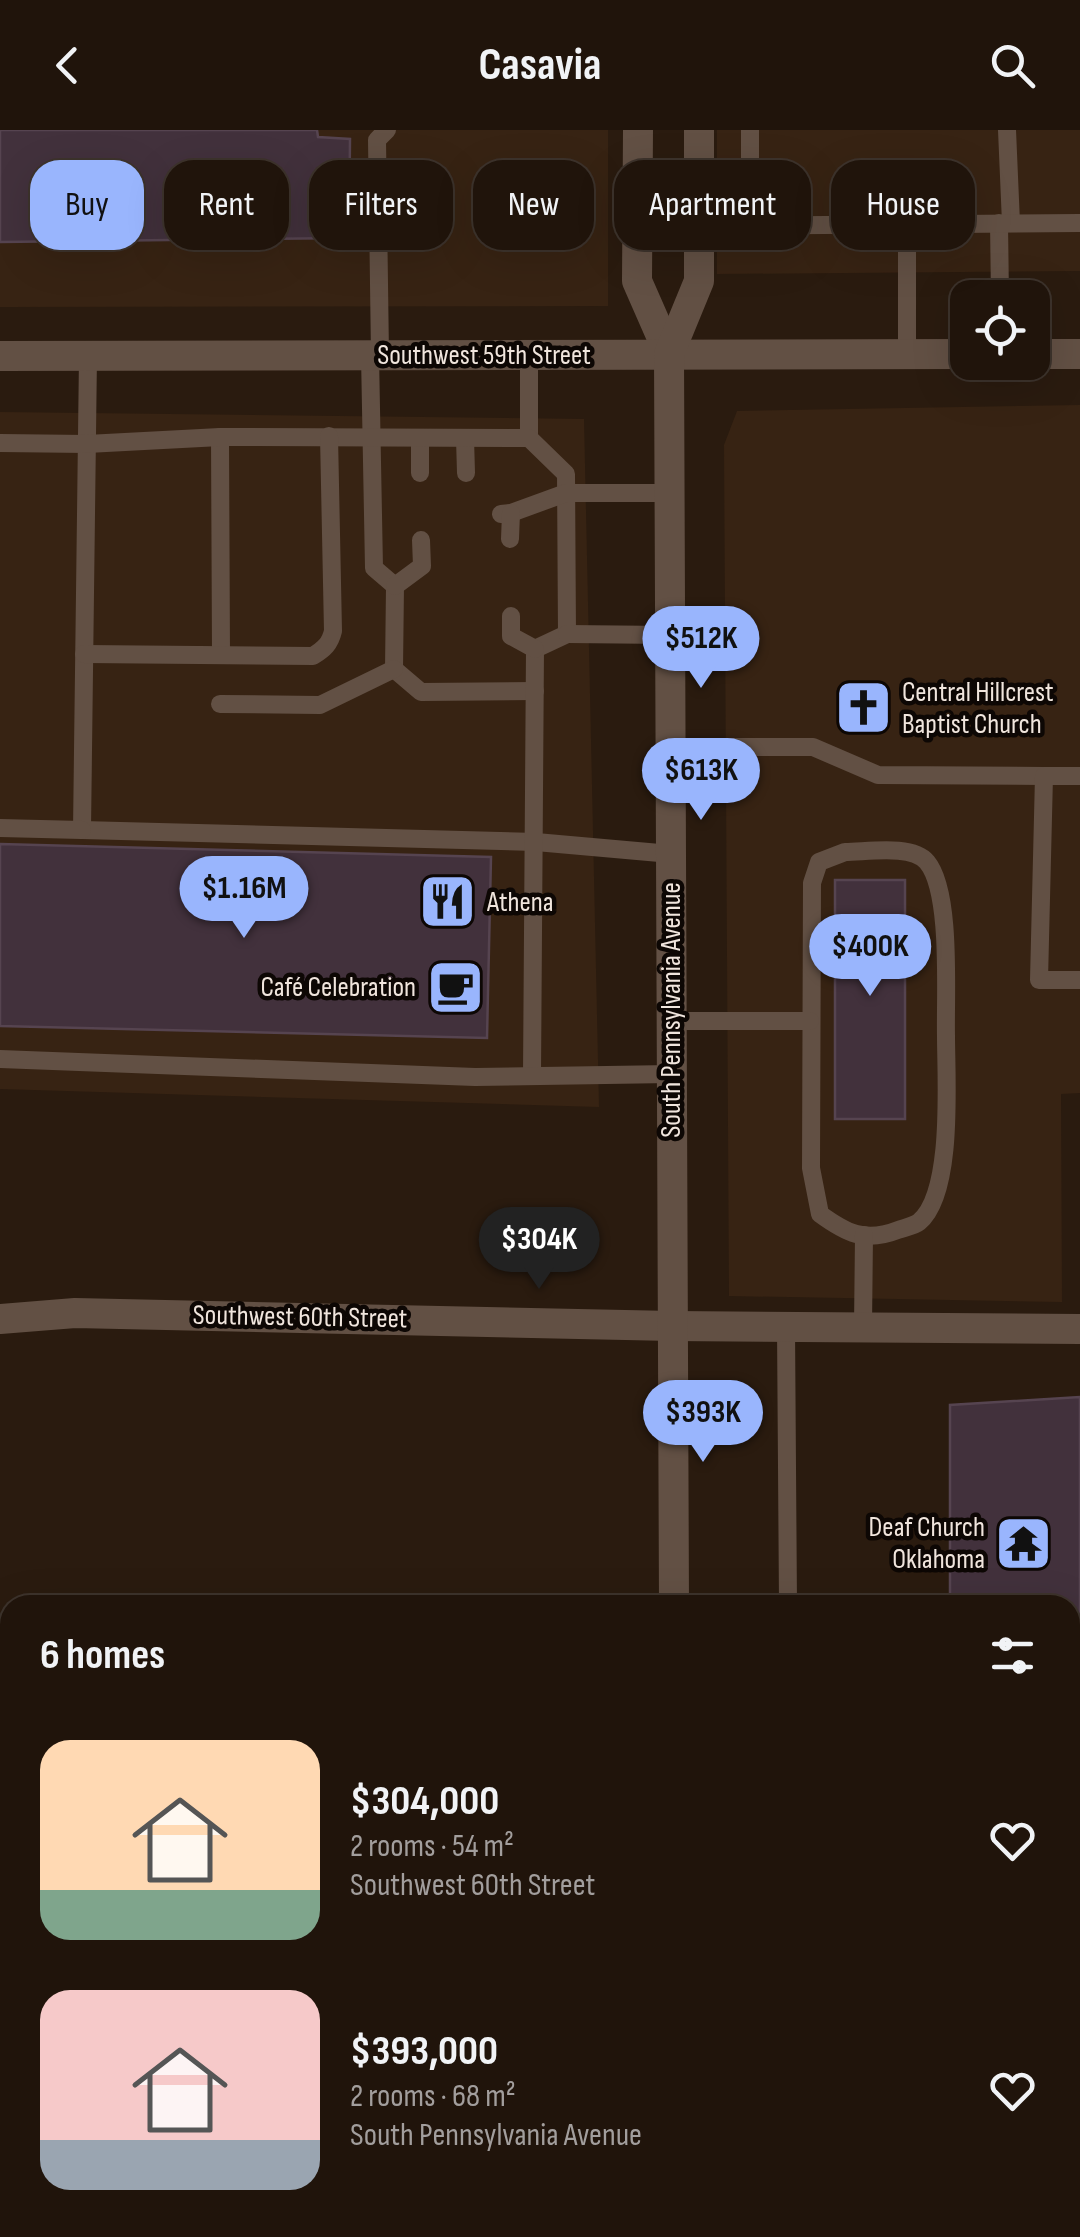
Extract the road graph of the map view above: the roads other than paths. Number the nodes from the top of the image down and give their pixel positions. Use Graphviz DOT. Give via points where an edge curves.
graph roads {
  1 [pos="388,130"];
  2 [pos="638,130"];
  3 [pos="699,130"];
  4 [pos="750,130"];
  5 [pos="1007,130"];
  6 [pos="699,160"];
  7 [pos="750,160"];
  8 [pos="1080,222"];
  9 [pos="975,223"];
  10 [pos="1005,223"];
  11 [pos="699,250"];
  12 [pos="907,250"];
  13 [pos="1001,280"];
  14 [pos="530,354"];
  15 [pos="669,354"];
  16 [pos="906,354"];
  17 [pos="950,354"];
  18 [pos="1050,354"];
  19 [pos="1080,354"];
  20 [pos="375,355"];
  21 [pos="0,356"];
  22 [pos="88,356"];
  23 [pos="329,436"];
  24 [pos="372,436"];
  25 [pos="220,437"];
  26 [pos="420,438"];
  27 [pos="465,438"];
  28 [pos="530,438"];
  29 [pos="0,443"];
  30 [pos="86,444"];
  31 [pos="420,473"];
  32 [pos="466,473"];
  33 [pos="566,493"];
  34 [pos="670,493"];
  35 [pos="510,539"];
  36 [pos="421,540"];
  37 [pos="394,586"];
  38 [pos="511,616"];
  39 [pos="567,634"];
  40 [pos="670,635"];
  41 [pos="535,649"];
  42 [pos="84,654"];
  43 [pos="221,655"];
  44 [pos="394,669"];
  45 [pos="535,692"];
  46 [pos="220,704"];
  47 [pos="671,747"];
  48 [pos="1044,776"];
  49 [pos="1080,776"];
  50 [pos="0,828"];
  51 [pos="82,830"];
  52 [pos="536,842"];
  53 [pos="671,854"];
  54 [pos="1080,980"];
  55 [pos="672,1021"];
  56 [pos="810,1021"];
  57 [pos="0,1059"];
  58 [pos="672,1074"];
  59 [pos="532,1076"];
  60 [pos="864,1235"];
  61 [pos="0,1319"];
  62 [pos="672,1326"];
  63 [pos="786,1327"];
  64 [pos="863,1328"];
  65 [pos="1080,1329"];
  66 [pos="674,1595"];
  67 [pos="788,1595"];
  1 -- 20 [label="lane" via="376,140"];
  2 -- 15 [label="main road, South Pennsylvania Avenue" via="638,281"];
  3 -- 6 [label="main road, South Pennsylvania Avenue"];
  4 -- 7 [label="lane"];
  5 -- 10 [label="lane"];
  8 -- 10 [label="lane"];
  9 -- 10 [label="lane"];
  10 -- 13 [label="lane"];
  11 -- 15 [label="main road, South Pennsylvania Avenue" via="699,281"];
  12 -- 16 [label="lane"];
  14 -- 15 [label="main road, Southwest 59th Street"];
  14 -- 20 [label="main road, Southwest 59th Street"];
  14 -- 28 [label="lane"];
  15 -- 16 [label="main road, Southwest 59th Street"];
  15 -- 34 [label="main road, South Pennsylvania Avenue"];
  16 -- 17 [label="main road, Southwest 59th Street"];
  18 -- 19 [label="main road"];
  20 -- 22 [label="main road, Southwest 59th Street"];
  20 -- 24 [label="lane"];
  21 -- 22 [label="main road, Southwest 59th Street"];
  22 -- 30 [label="lane"];
  23 -- 24 [label="lane"];
  23 -- 25 [label="lane"];
  23 -- 43 [label="lane" via="330,642 313,656"];
  24 -- 26 [label="lane"];
  24 -- 37 [label="lane" via="374,568"];
  25 -- 30 [label="lane"];
  25 -- 43 [label="lane"];
  26 -- 27 [label="lane"];
  26 -- 31 [label="lane"];
  27 -- 28 [label="lane"];
  27 -- 32 [label="lane"];
  28 -- 33 [label="lane" via="566,474"];
  29 -- 30 [label="lane"];
  30 -- 42 [label="lane"];
  33 -- 34 [label="lane"];
  33 -- 35 [label="lane" via="506,513"];
  33 -- 39 [label="lane"];
  34 -- 40 [label="main road, South Pennsylvania Avenue"];
  36 -- 37 [label="lane" via="422,566"];
  37 -- 44 [label="lane"];
  38 -- 41 [label="lane" via="511,636"];
  39 -- 40 [label="lane"];
  39 -- 41 [label="lane"];
  40 -- 47 [label="main road, South Pennsylvania Avenue"];
  41 -- 45 [label="lane"];
  42 -- 43 [label="lane"];
  42 -- 51 [label="lane"];
  44 -- 45 [label="lane" via="421,692"];
  44 -- 46 [label="lane" via="320,705"];
  45 -- 52 [label="lane"];
  47 -- 48 [label="lane" via="813,747 878,775"];
  47 -- 53 [label="main road, South Pennsylvania Avenue"];
  48 -- 49 [label="lane"];
  48 -- 54 [label="lane" via="1039,980"];
  50 -- 51 [label="lane"];
  51 -- 52 [label="lane"];
  52 -- 53 [label="lane"];
  52 -- 59 [label="lane"];
  53 -- 55 [label="main road, South Pennsylvania Avenue"];
  55 -- 56 [label="lane"];
  55 -- 58 [label="main road, South Pennsylvania Avenue"];
  56 -- 60 [label="lane" via="811,1168 820,1214 848,1234"];
  56 -- 60 [label="lane" via="812,883 820,862 845,852 913,852 927,862 940,892 945,939 946,1126 938,1191 919,1222"];
  57 -- 59 [label="lane"];
  58 -- 59 [label="lane"];
  58 -- 62 [label="main road, South Pennsylvania Avenue"];
  60 -- 64 [label="lane"];
  61 -- 62 [label="main road, Southwest 60th Street" via="75,1312"];
  62 -- 63 [label="main road, Southwest 60th Street"];
  62 -- 66 [label="main road, South Pennsylvania Avenue"];
  63 -- 64 [label="main road, Southwest 60th Street"];
  63 -- 67 [label="lane"];
  64 -- 65 [label="main road, Southwest 60th Street"];
}
